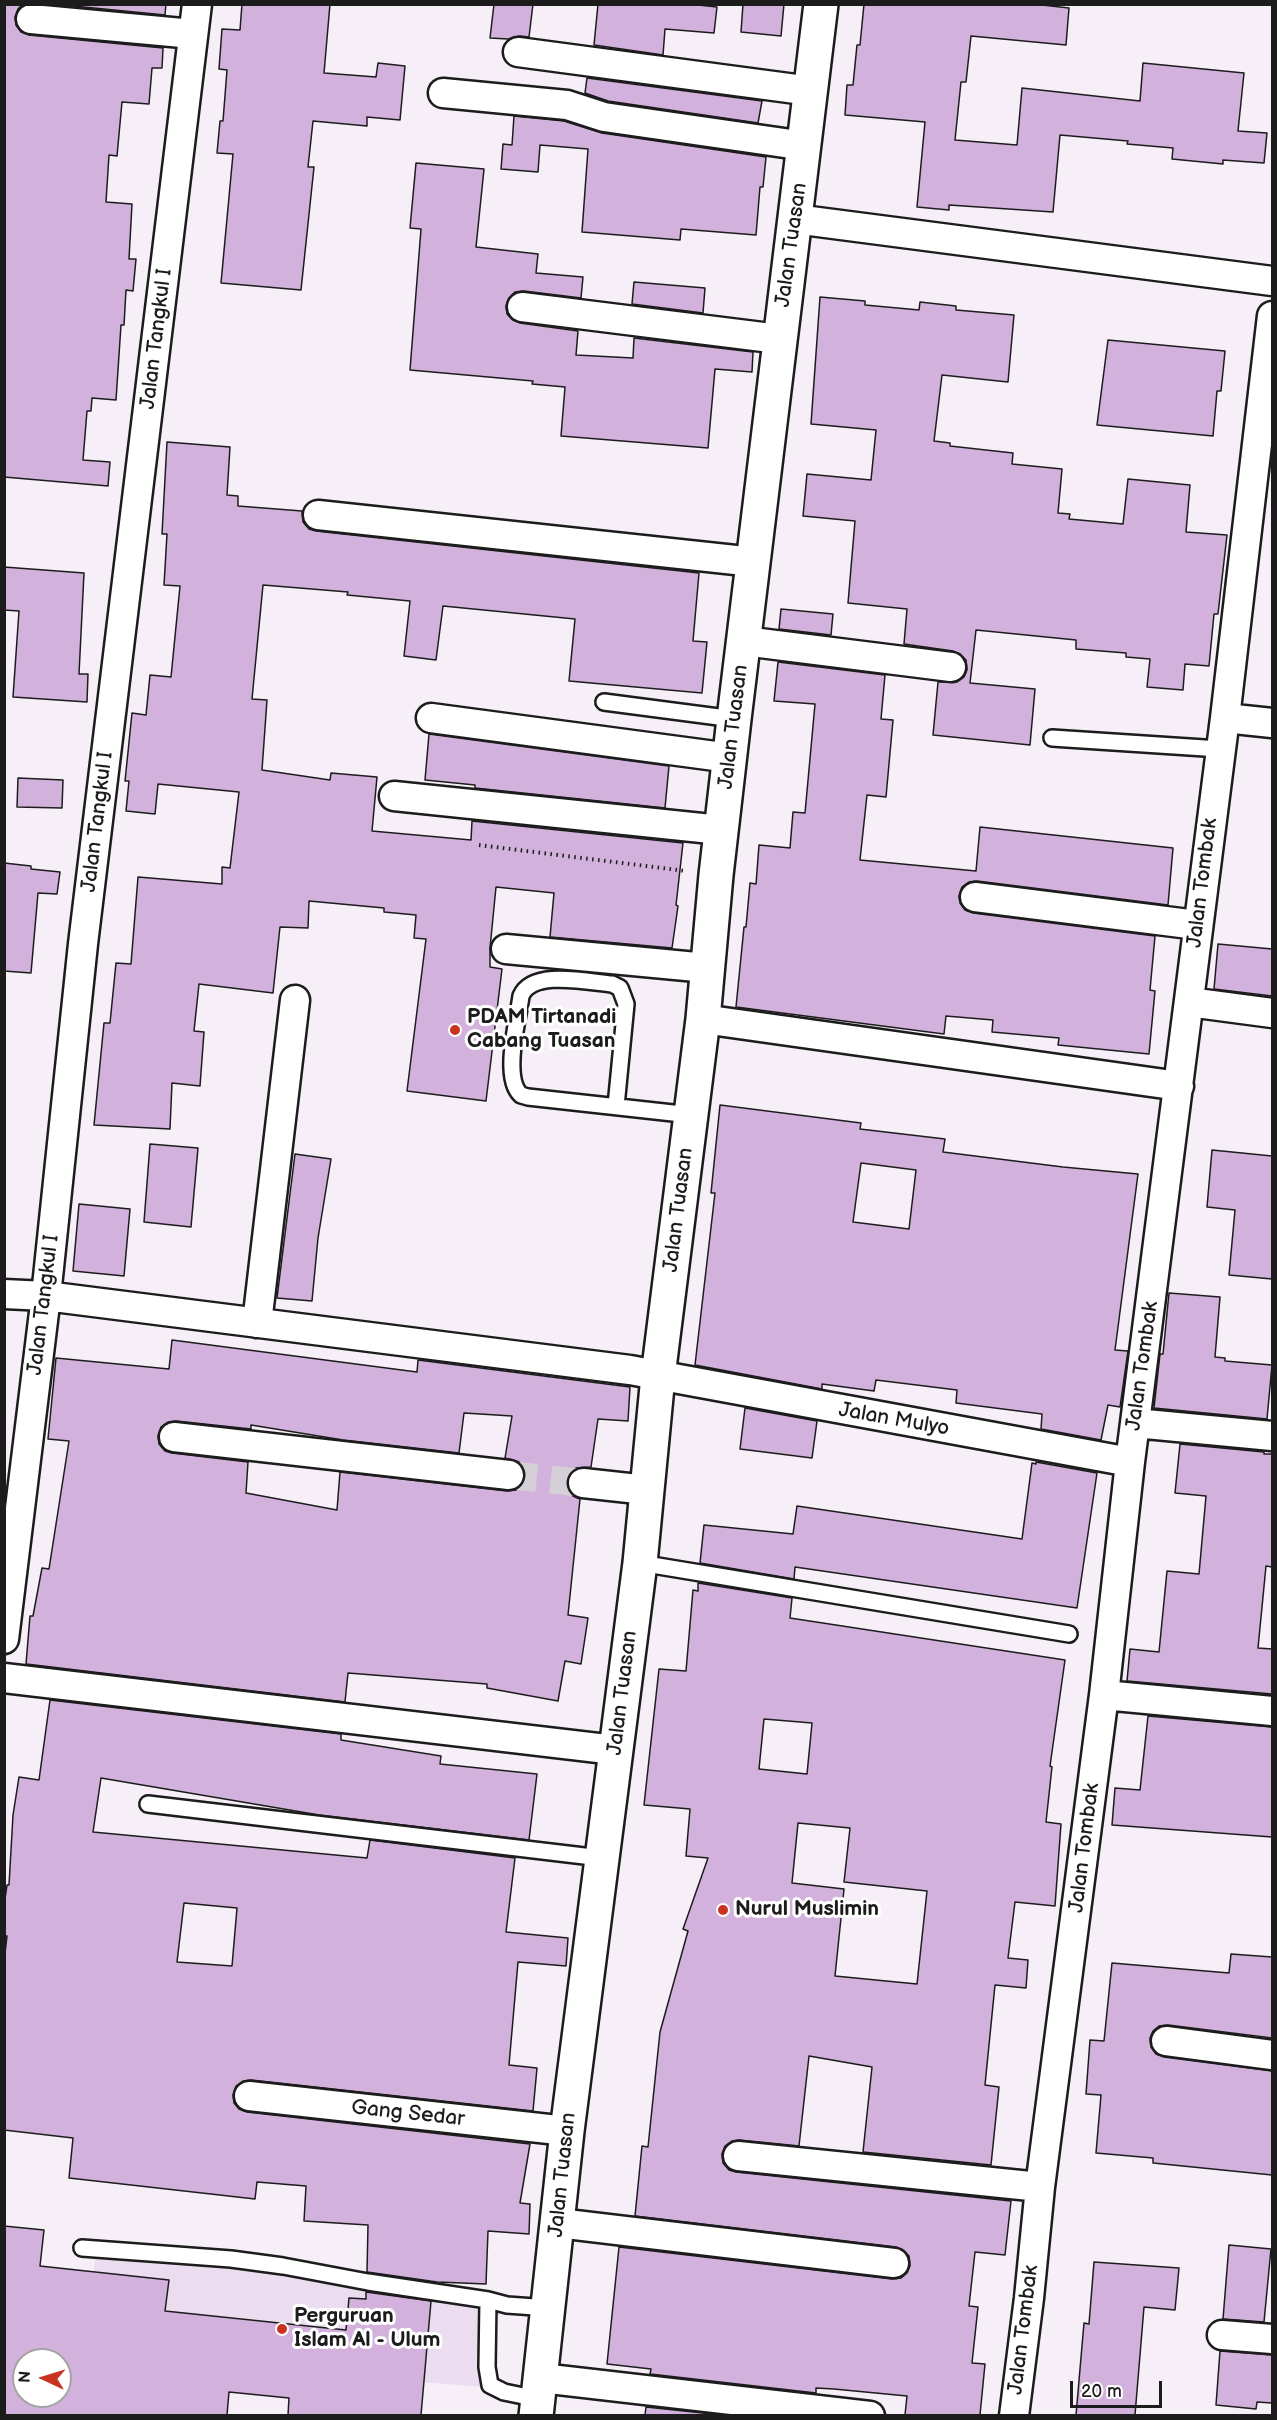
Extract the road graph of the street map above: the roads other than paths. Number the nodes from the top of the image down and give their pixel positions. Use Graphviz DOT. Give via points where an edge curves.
graph roads {
  1 [pos="197,4"];
  2 [pos="821,4"];
  3 [pos="31,19"];
  4 [pos="193,34"];
  5 [pos="518,52"];
  6 [pos="811,91"];
  7 [pos="442,93"];
  8 [pos="805,146"];
  9 [pos="795,219"];
  10 [pos="1272,281"];
  11 [pos="522,307"];
  12 [pos="1272,316"];
  13 [pos="779,339"];
  14 [pos="318,515"];
  15 [pos="754,562"];
  16 [pos="744,641"];
  17 [pos="951,667"];
  18 [pos="604,702"];
  19 [pos="431,718"];
  20 [pos="1225,718"];
  21 [pos="734,719"];
  22 [pos="1272,723"];
  23 [pos="1052,738"];
  24 [pos="1220,749"];
  25 [pos="730,758"];
  26 [pos="394,796"];
  27 [pos="721,830"];
  28 [pos="975,897"];
  29 [pos="1197,925"];
  30 [pos="506,949"];
  31 [pos="707,968"];
  32 [pos="295,1000"];
  33 [pos="1189,1002"];
  34 [pos="1272,1013"];
  35 [pos="703,1019"];
  36 [pos="1179,1086"];
  37 [pos="616,1106"];
  38 [pos="691,1115"];
  39 [pos="4,1294"];
  40 [pos="46,1296"];
  41 [pos="257,1323"];
  42 [pos="658,1376"];
  43 [pos="1136,1423"];
  44 [pos="1272,1436"];
  45 [pos="174,1437"];
  46 [pos="1130,1462"];
  47 [pos="509,1475"];
  48 [pos="583,1483"];
  49 [pos="647,1490"];
  50 [pos="640,1563"];
  51 [pos="1069,1634"];
  52 [pos="4,1639"];
  53 [pos="4,1678"];
  54 [pos="1104,1695"];
  55 [pos="1272,1711"];
  56 [pos="615,1750"];
  57 [pos="148,1804"];
  58 [pos="601,1858"];
  59 [pos="1166,2041"];
  60 [pos="1272,2055"];
  61 [pos="249,2096"];
  62 [pos="567,2131"];
  63 [pos="738,2157"];
  64 [pos="1040,2187"];
  65 [pos="558,2223"];
  66 [pos="82,2248"];
  67 [pos="894,2263"];
  68 [pos="488,2300"];
  69 [pos="549,2308"];
  70 [pos="1222,2335"];
  71 [pos="1272,2339"];
  72 [pos="538,2397"];
  73 [pos="870,2415"];
  74 [pos="1014,2415"];
  1 -- 4 [label="street, Jalan Tangkul I"];
  2 -- 6 [label="street, Jalan Tuasan"];
  3 -- 4 [label="street"];
  4 -- 40 [label="street, Jalan Tangkul I" via="83,944"];
  5 -- 6 [label="street"];
  6 -- 8 [label="street, Jalan Tuasan"];
  7 -- 8 [label="street" via="567,105 604,117"];
  8 -- 9 [label="street, Jalan Tuasan"];
  9 -- 10 [label="street"];
  9 -- 13 [label="street, Jalan Tuasan"];
  11 -- 13 [label="street"];
  12 -- 20 [label="street, Jalan Tombak"];
  13 -- 15 [label="street, Jalan Tuasan"];
  14 -- 15 [label="street"];
  15 -- 16 [label="street, Jalan Tuasan"];
  16 -- 17 [label="street"];
  16 -- 21 [label="street, Jalan Tuasan"];
  18 -- 21 [label="lane"];
  19 -- 25 [label="street"];
  20 -- 22 [label="street"];
  20 -- 24 [label="street, Jalan Tombak"];
  21 -- 25 [label="street, Jalan Tuasan"];
  23 -- 24 [label="lane"];
  24 -- 29 [label="street, Jalan Tombak"];
  25 -- 27 [label="street, Jalan Tuasan"];
  26 -- 27 [label="street"];
  27 -- 31 [label="street, Jalan Tuasan"];
  28 -- 29 [label="street"];
  29 -- 33 [label="street, Jalan Tombak"];
  30 -- 31 [label="street"];
  31 -- 35 [label="street, Jalan Tuasan"];
  32 -- 41 [label="street"];
  33 -- 34 [label="street"];
  33 -- 36 [label="street, Jalan Tombak"];
  35 -- 36 [label="street"];
  35 -- 38 [label="street, Jalan Tuasan"];
  36 -- 43 [label="street, Jalan Tombak"];
  37 -- 37 [label="lane" via="528,1097 517,1091 511,1069 521,996 526,986 548,979 620,988 626,1004"];
  37 -- 38 [label="lane"];
  38 -- 42 [label="street, Jalan Tuasan"];
  39 -- 40 [label="street, Jalan Mulyo"];
  40 -- 41 [label="street, Jalan Mulyo"];
  40 -- 52 [label="street, Jalan Tangkul I"];
  41 -- 42 [label="street, Jalan Mulyo" via="576,1362"];
  42 -- 46 [label="street, Jalan Mulyo"];
  42 -- 49 [label="street, Jalan Tuasan"];
  43 -- 44 [label="street"];
  43 -- 46 [label="street, Jalan Tombak"];
  45 -- 47 [label="street"];
  46 -- 54 [label="street, Jalan Tombak"];
  48 -- 49 [label="street"];
  49 -- 50 [label="street, Jalan Tuasan"];
  50 -- 51 [label="lane"];
  50 -- 56 [label="street, Jalan Tuasan"];
  53 -- 56 [label="street"];
  54 -- 55 [label="street"];
  54 -- 64 [label="street, Jalan Tombak"];
  56 -- 58 [label="street, Jalan Tuasan"];
  57 -- 58 [label="lane"];
  58 -- 62 [label="street, Jalan Tuasan"];
  59 -- 60 [label="street"];
  61 -- 62 [label="street, Gang Sedar"];
  62 -- 65 [label="street, Jalan Tuasan"];
  63 -- 64 [label="street"];
  64 -- 74 [label="street, Jalan Tombak"];
  65 -- 67 [label="street"];
  65 -- 69 [label="street, Jalan Tuasan"];
  66 -- 68 [label="lane" via="262,2263"];
  68 -- 69 [label="lane"];
  68 -- 72 [label="lane" via="490,2385 504,2392"];
  69 -- 72 [label="street, Jalan Tuasan"];
  70 -- 71 [label="street"];
  72 -- 73 [label="street"];
}
